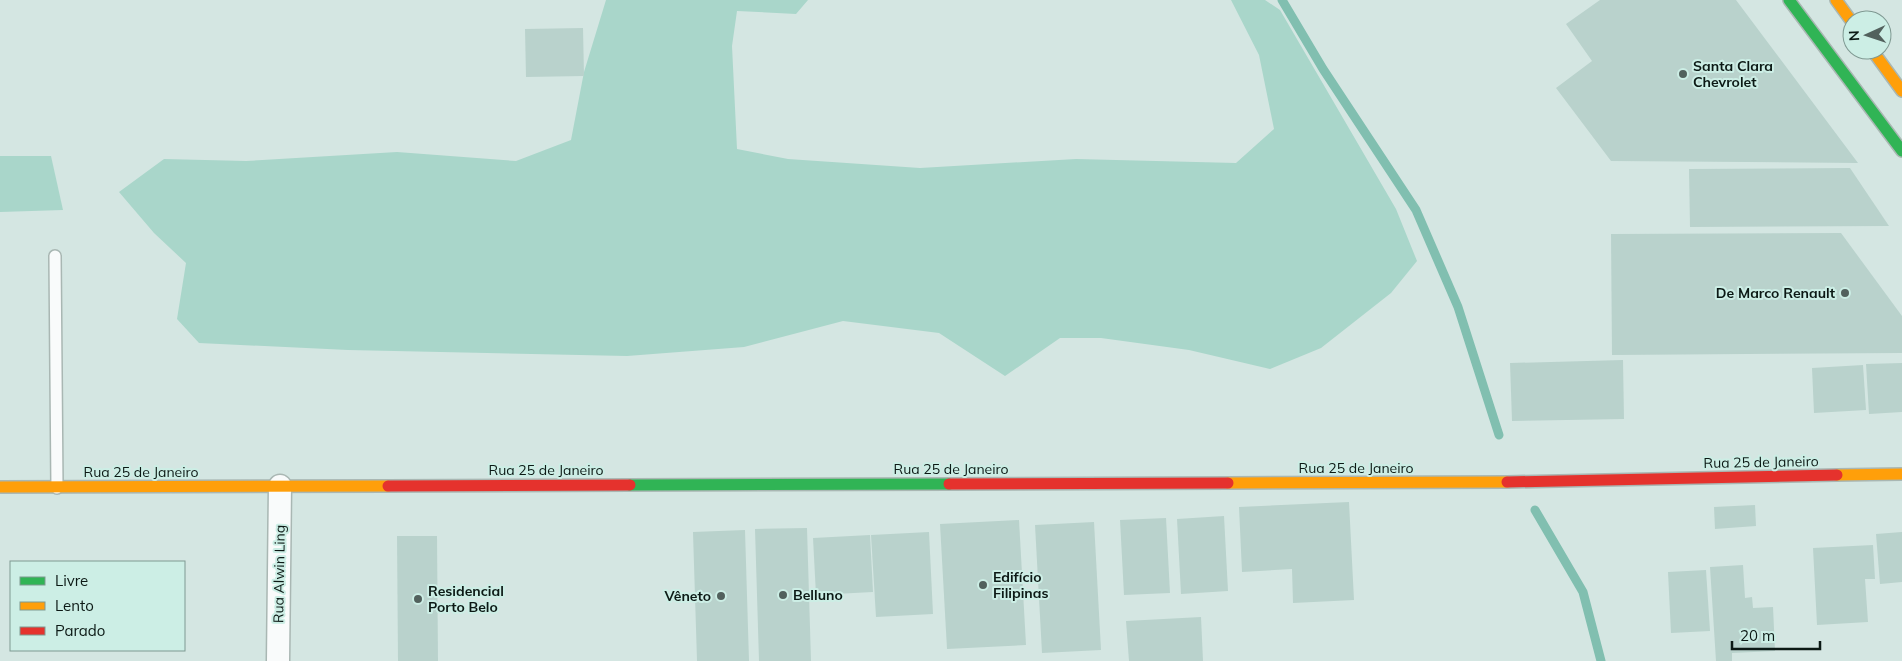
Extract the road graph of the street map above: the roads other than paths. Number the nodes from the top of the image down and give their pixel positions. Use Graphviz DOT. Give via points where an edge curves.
graph roads {
  1 [pos="1790,0"];
  2 [pos="1879,60"];
  3 [pos="1902,91"];
  4 [pos="1902,151"];
  5 [pos="55,256"];
  6 [pos="1902,474"];
  7 [pos="280,486"];
  8 [pos="0,487"];
  9 [pos="57,488"];
  10 [pos="278,661"];
  1 -- 4 [label="street"];
  2 -- 3 [label="street"];
  5 -- 9 [label="lane"];
  6 -- 7 [label="street, Rua 25 de Janeiro" via="1484,482"];
  7 -- 9 [label="street, Rua 25 de Janeiro"];
  7 -- 10 [label="street, Rua Alwin Ling"];
  8 -- 9 [label="street, Rua 25 de Janeiro"];
}
